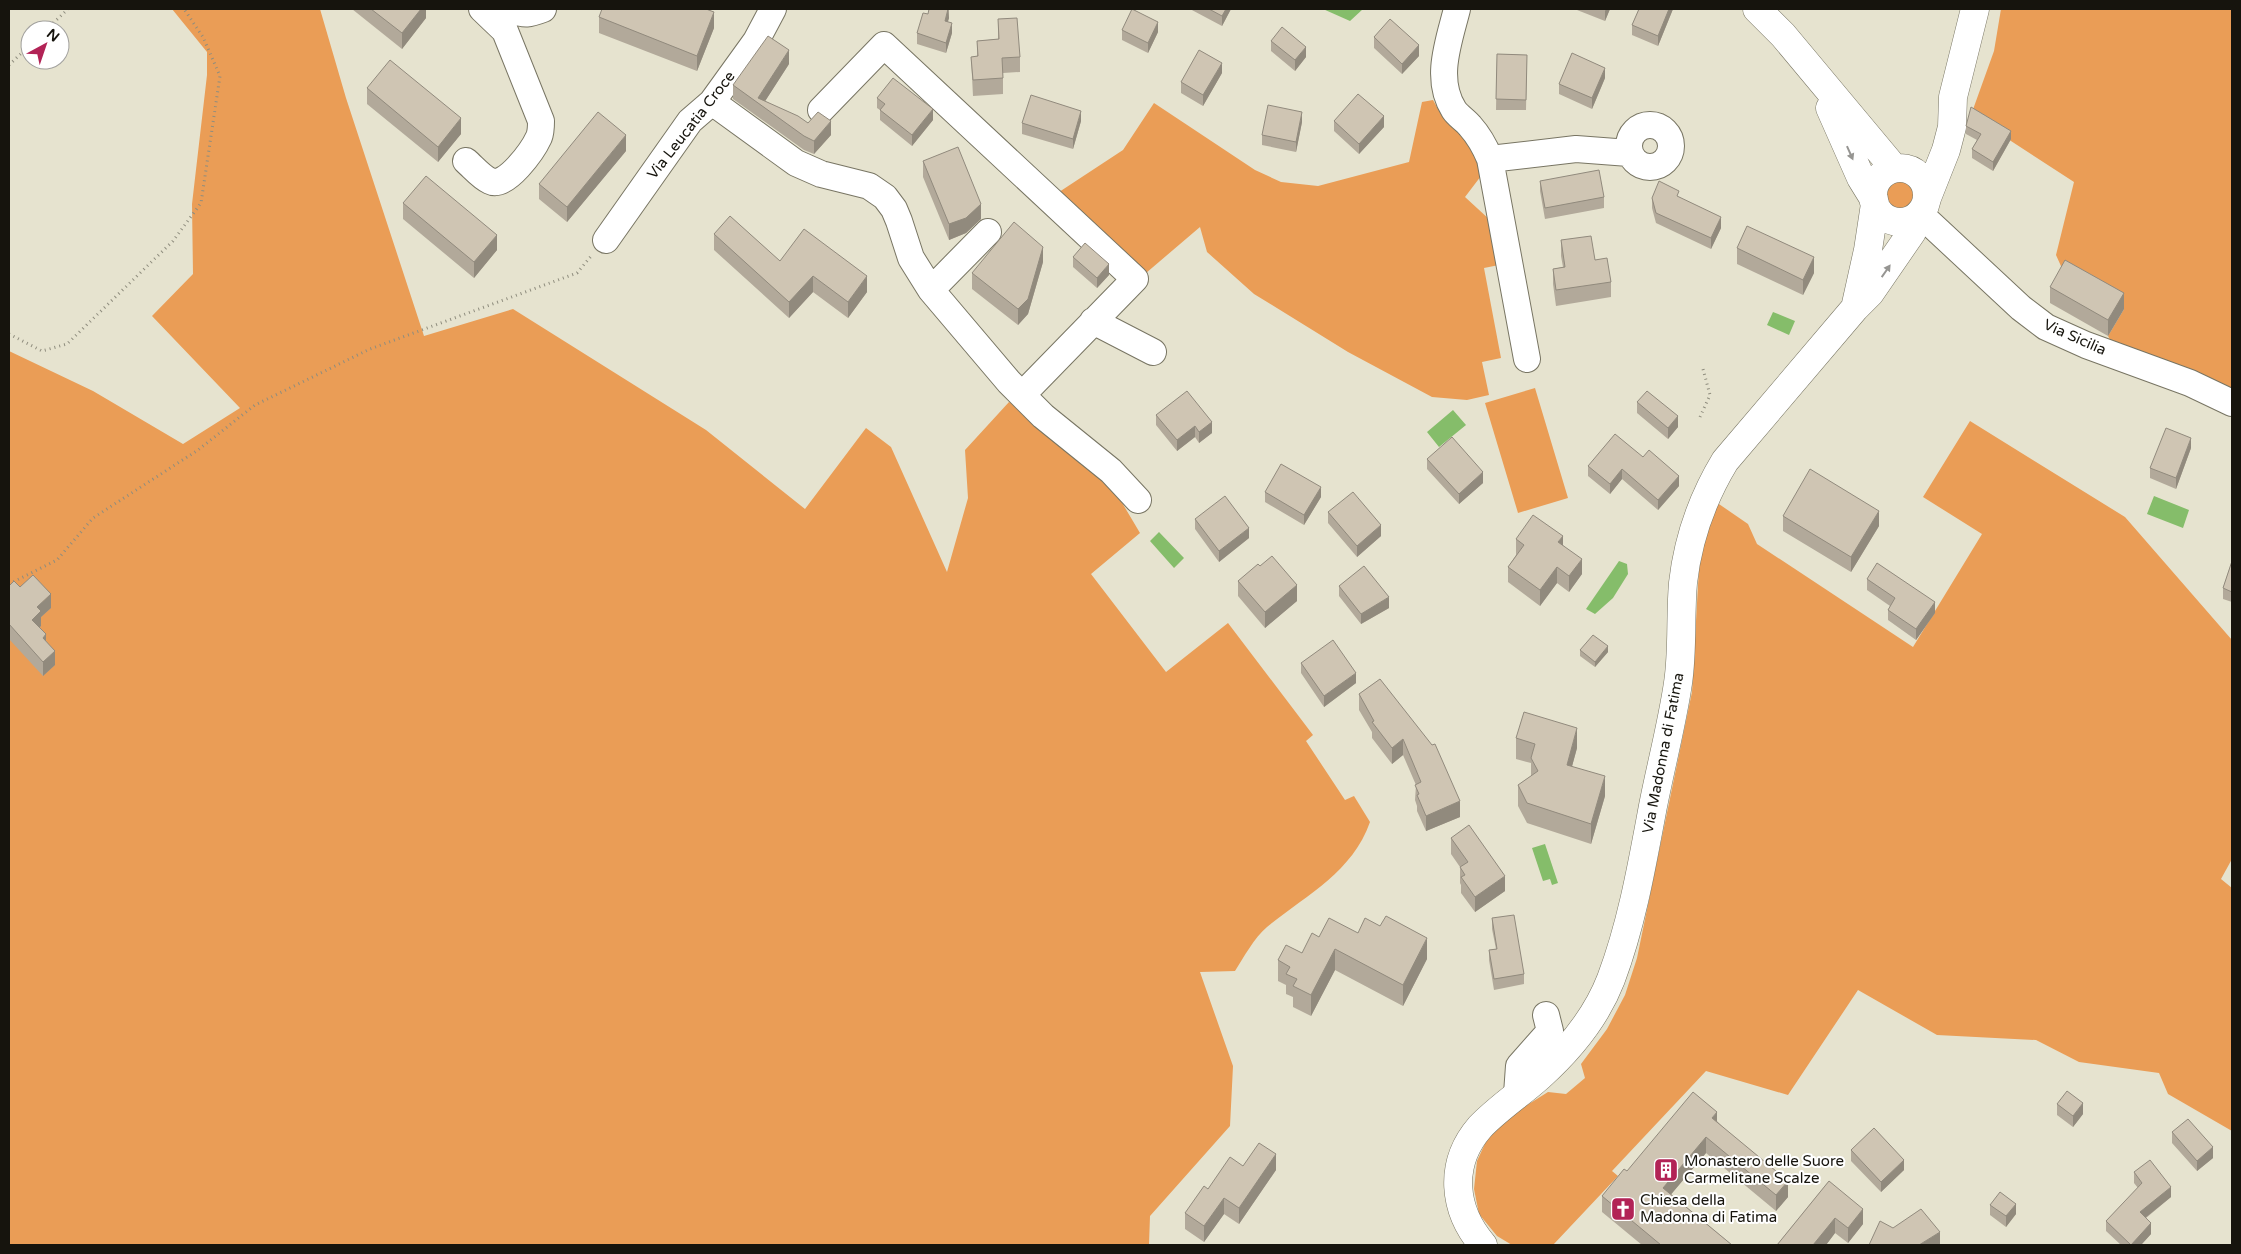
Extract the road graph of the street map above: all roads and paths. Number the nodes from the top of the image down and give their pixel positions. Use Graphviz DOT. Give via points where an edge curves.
graph roads {
  1 [pos="68,9"];
  2 [pos="184,9"];
  3 [pos="482,9"];
  4 [pos="512,9"];
  5 [pos="543,9"];
  6 [pos="773,9"];
  7 [pos="1457,9"];
  8 [pos="1757,9"];
  9 [pos="1975,9"];
  10 [pos="56,20"];
  11 [pos="20,55"];
  12 [pos="9,65"];
  13 [pos="1817,76"];
  14 [pos="1953,97"];
  15 [pos="712,102"];
  16 [pos="821,110"];
  17 [pos="1630,153"];
  18 [pos="1490,159"];
  19 [pos="466,161"];
  20 [pos="1899,168"];
  21 [pos="1874,201"];
  22 [pos="1920,209"];
  23 [pos="988,232"];
  24 [pos="606,240"];
  25 [pos="931,290"];
  26 [pos="1855,308"];
  27 [pos="1093,321"];
  28 [pos="9,334"];
  29 [pos="1153,352"];
  30 [pos="1527,359"];
  31 [pos="1703,369"];
  32 [pos="1022,395"];
  33 [pos="2232,402"];
  34 [pos="1700,417"];
  35 [pos="1138,500"];
  36 [pos="9,584"];
  37 [pos="1546,1015"];
  38 [pos="1517,1094"];
  39 [pos="1483,1245"];
  1 -- 10 [label="path"];
  2 -- 28 [label="path" via="203,37 220,76 202,203 173,241 67,344 42,351"];
  3 -- 19 [label="street" via="505,31 512,44 541,122 540,135 516,169 500,182 490,182"];
  4 -- 5 [label="street" via="530,14"];
  6 -- 15 [label="street, Via Leucatia Croce" via="756,40"];
  7 -- 18 [label="street" via="1443,71 1446,92 1454,110 1471,126"];
  8 -- 13 [label="main road"];
  9 -- 14 [label="main road"];
  11 -- 12 [label="path"];
  13 -- 20 [label="main road"];
  13 -- 21 [label="main road, one-way"];
  14 -- 20 [label="main road" via="1938,134 1927,151 1917,162"];
  14 -- 22 [label="main road, Via Madonna di Fatima" via="1952,127 1943,158"];
  15 -- 24 [label="street, Via Leucatia Croce" via="690,121"];
  15 -- 25 [label="street" via="796,163 821,174 868,186 885,197 900,222 911,258"];
  16 -- 27 [label="street" via="884,45 1135,279"];
  17 -- 18 [label="street" via="1576,149"];
  18 -- 30 [label="street"];
  20 -- 21 [label="main road" via="1885,172 1878,180"];
  20 -- 22 [label="main road" via="1922,178 1926,188"];
  21 -- 22 [label="main road" via="1885,217 1892,220 1900,221"];
  21 -- 26 [label="main road" via="1868,250"];
  26 -- 22 [label="main road, Via Madonna di Fatima, one-way" via="1870,293 1912,232"];
  22 -- 33 [label="street, Via Sicilia" via="2021,308 2046,326"];
  23 -- 25 [label="street"];
  24 -- 36 [label="path" via="577,273 370,349 255,406 198,450 93,518 56,560"];
  25 -- 32 [label="street"];
  26 -- 38 [label="main road, Via Madonna di Fatima" via="1726,461 1698,513 1689,540 1683,584 1678,682 1629,926 1620,956 1591,1019 1563,1053"];
  27 -- 29 [label="street"];
  27 -- 32 [label="street"];
  31 -- 34 [label="path" via="1710,395"];
  32 -- 35 [label="street" via="1111,471"];
  37 -- 38 [label="street" via="1550,1031 1518,1066"];
  38 -- 39 [label="main road, Via Madonna di Fatima" via="1471,1139 1460,1168 1460,1206 1470,1229"];
}
